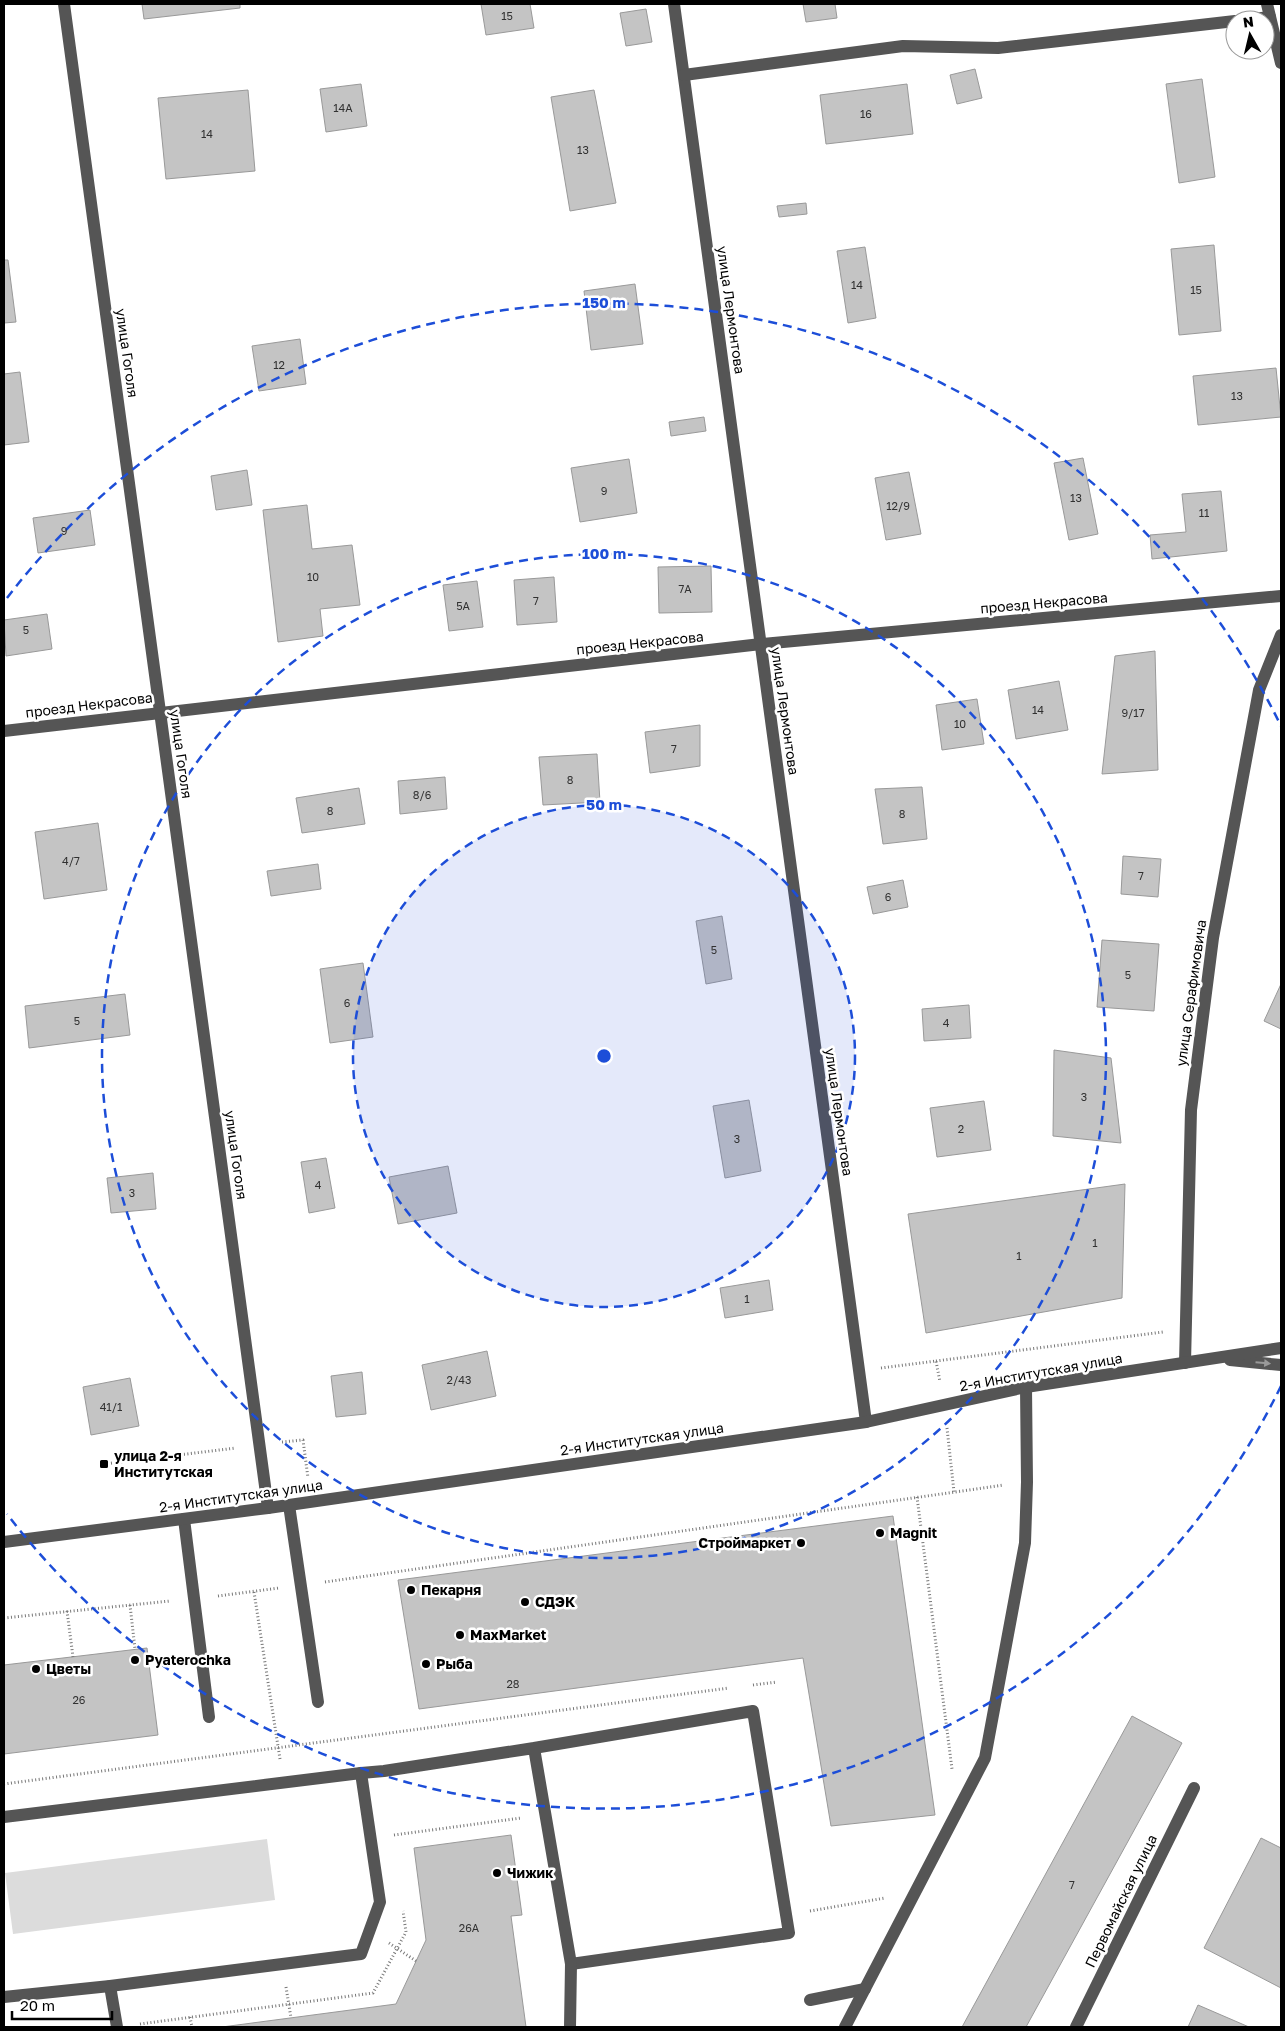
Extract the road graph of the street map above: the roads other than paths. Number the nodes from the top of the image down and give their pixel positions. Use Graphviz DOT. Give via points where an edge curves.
graph roads {
  1 [pos="64,4"];
  2 [pos="674,4"];
  3 [pos="1225,22"];
  4 [pos="1275,38"];
  5 [pos="1281,63"];
  6 [pos="684,75"];
  7 [pos="1281,596"];
  8 [pos="1281,634"];
  9 [pos="761,644"];
  10 [pos="160,712"];
  11 [pos="4,731"];
  12 [pos="1281,1348"];
  13 [pos="1210,1359"];
  14 [pos="1185,1363"];
  15 [pos="1281,1364"];
  16 [pos="1026,1388"];
  17 [pos="866,1422"];
  18 [pos="289,1505"];
  19 [pos="268,1508"];
  20 [pos="184,1519"];
  21 [pos="4,1542"];
  22 [pos="318,1702"];
  23 [pos="209,1717"];
  24 [pos="534,1748"];
  25 [pos="361,1773"];
  26 [pos="1194,1788"];
  27 [pos="4,1817"];
  28 [pos="570,1964"];
  29 [pos="110,1986"];
  30 [pos="865,1989"];
  31 [pos="4,1997"];
  32 [pos="810,2000"];
  33 [pos="117,2027"];
  34 [pos="570,2027"];
  35 [pos="845,2027"];
  36 [pos="1076,2027"];
  1 -- 10 [label="street, улица Гоголя"];
  2 -- 6 [label="street, улица Лермонтова"];
  3 -- 6 [label="street" via="998,48 903,46"];
  4 -- 5 [label="street"];
  6 -- 9 [label="street, улица Лермонтова"];
  7 -- 9 [label="street, проезд Некрасова"];
  8 -- 14 [label="street, улица Серафимовича" via="1259,690 1213,938 1191,1110"];
  9 -- 10 [label="street, проезд Некрасова"];
  9 -- 17 [label="street, улица Лермонтова"];
  10 -- 11 [label="street, проезд Некрасова"];
  10 -- 19 [label="street, улица Гоголя"];
  12 -- 13 [label="street, 2-я Институтская улица"];
  13 -- 14 [label="street, 2-я Институтская улица"];
  13 -- 15 [label="street, one-way"];
  14 -- 16 [label="street, 2-я Институтская улица"];
  16 -- 17 [label="street, 2-я Институтская улица"];
  16 -- 30 [label="street" via="1025,1543 985,1758"];
  17 -- 18 [label="street, 2-я Институтская улица"];
  18 -- 19 [label="street, 2-я Институтская улица"];
  18 -- 22 [label="street"];
  19 -- 20 [label="street, 2-я Институтская улица"];
  20 -- 21 [label="street, 2-я Институтская улица"];
  20 -- 23 [label="street"];
  24 -- 25 [label="street"];
  24 -- 28 [label="street"];
  24 -- 28 [label="street" via="753,1712 755,1721 789,1933"];
  25 -- 27 [label="street"];
  25 -- 29 [label="street" via="380,1902 362,1954"];
  26 -- 36 [label="street, Первомайская улица"];
  28 -- 34 [label="street"];
  29 -- 31 [label="street"];
  29 -- 33 [label="street"];
  30 -- 32 [label="street"];
  30 -- 35 [label="street"];
}
